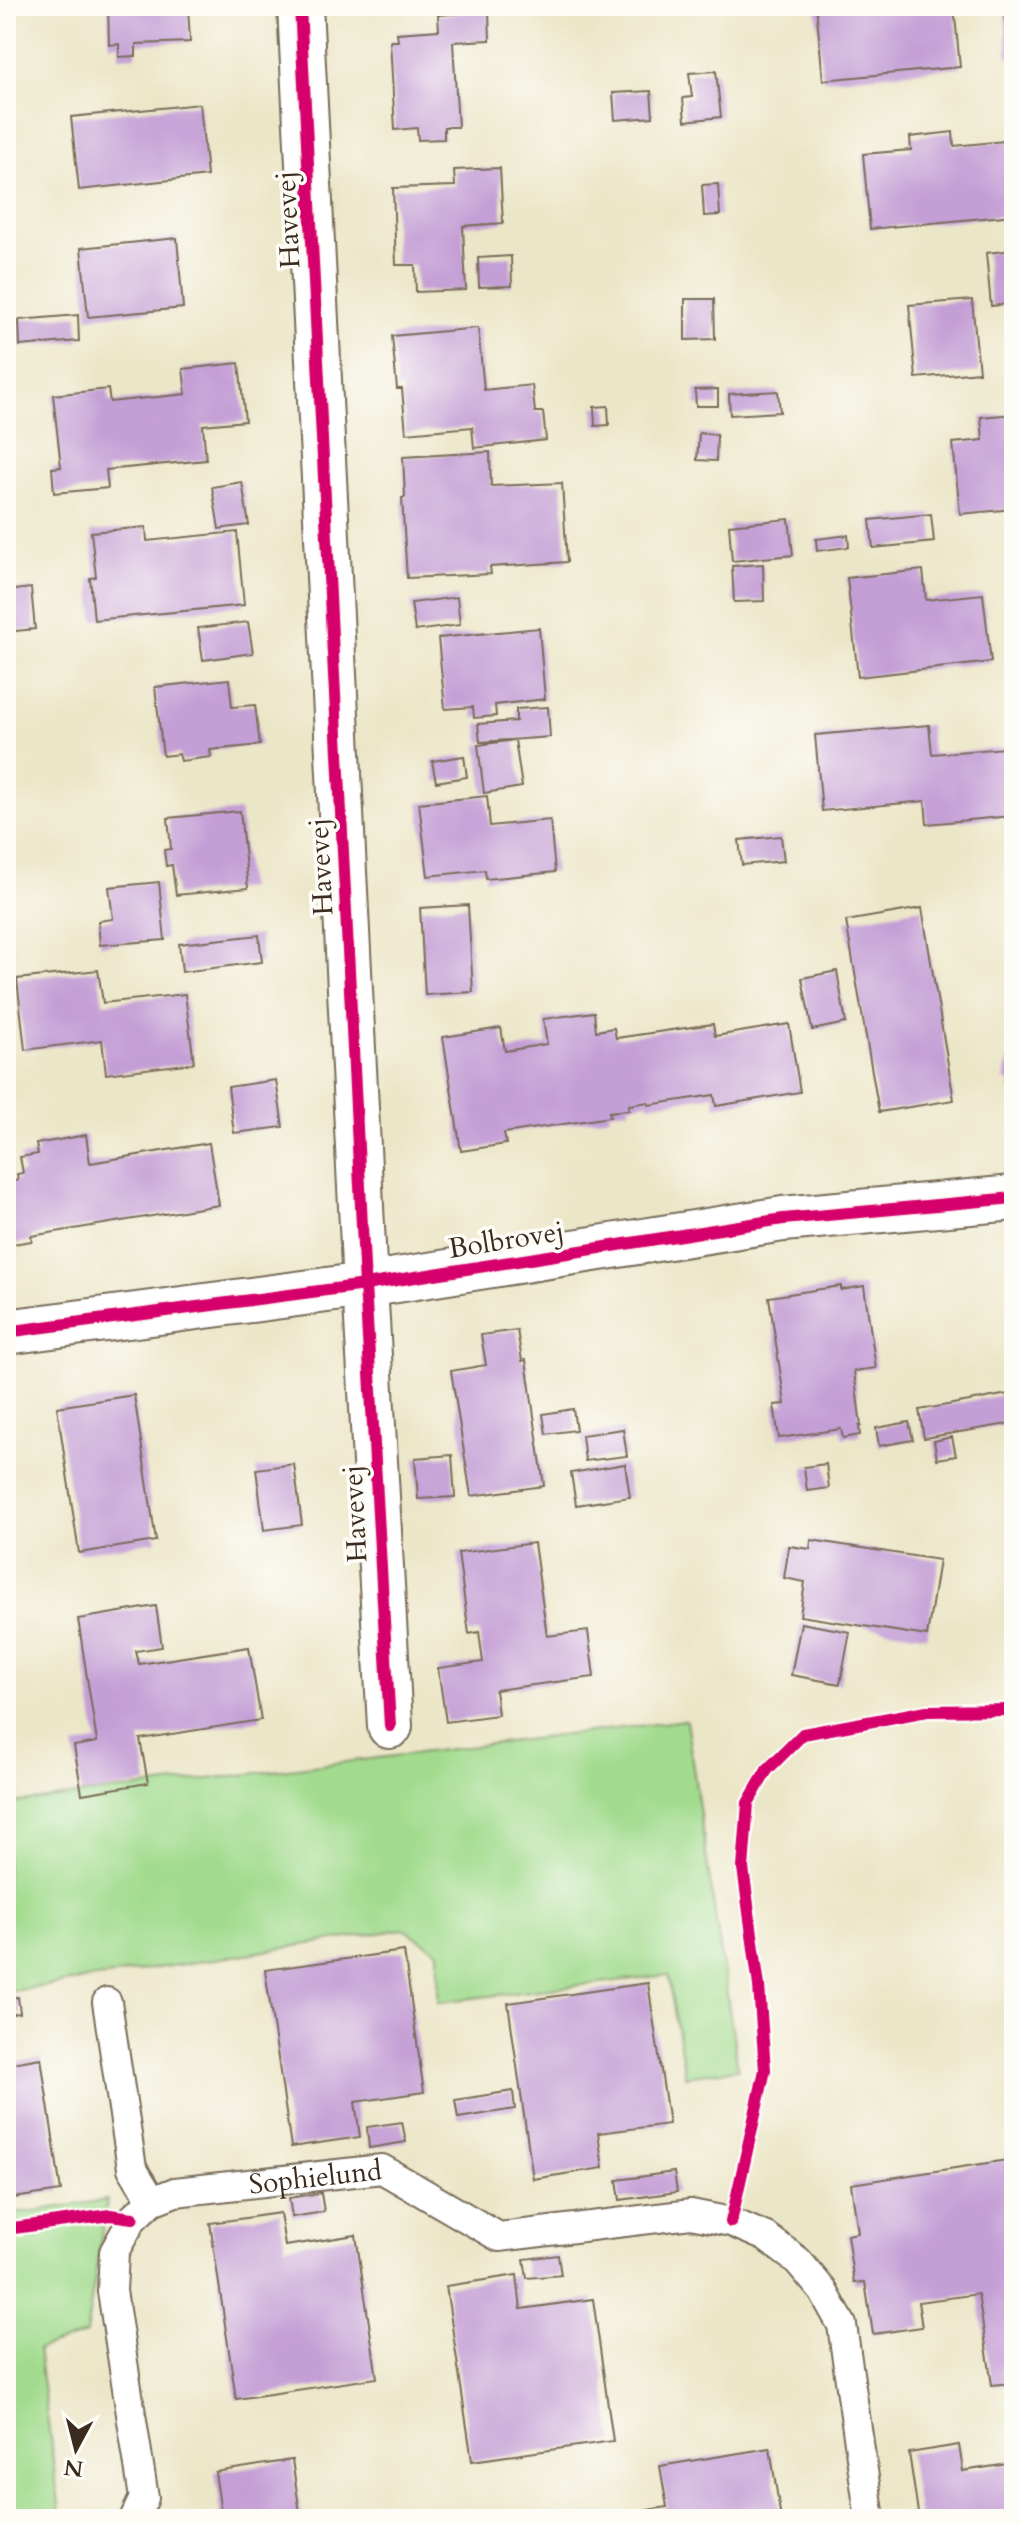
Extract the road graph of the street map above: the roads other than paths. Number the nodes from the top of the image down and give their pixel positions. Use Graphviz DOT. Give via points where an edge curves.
graph roads {
  1 [pos="300,6"];
  2 [pos="1014,1198"];
  3 [pos="365,1285"];
  4 [pos="6,1332"];
  5 [pos="390,1726"];
  6 [pos="107,2002"];
  7 [pos="152,2201"];
  8 [pos="134,2519"];
  9 [pos="870,2519"];
  1 -- 3 [label="street, Havevej"];
  2 -- 3 [label="street, Bolbrovej" via="783,1219"];
  3 -- 4 [label="street, Bolbrovej"];
  3 -- 5 [label="street, Havevej"];
  6 -- 7 [label="lane" via="132,2168"];
  7 -- 8 [label="lane" via="133,2218 114,2252 112,2291 144,2498"];
  7 -- 9 [label="lane, Sophielund" via="175,2192 382,2169 499,2237 691,2214 731,2222 766,2237 798,2261 842,2325"];
}
